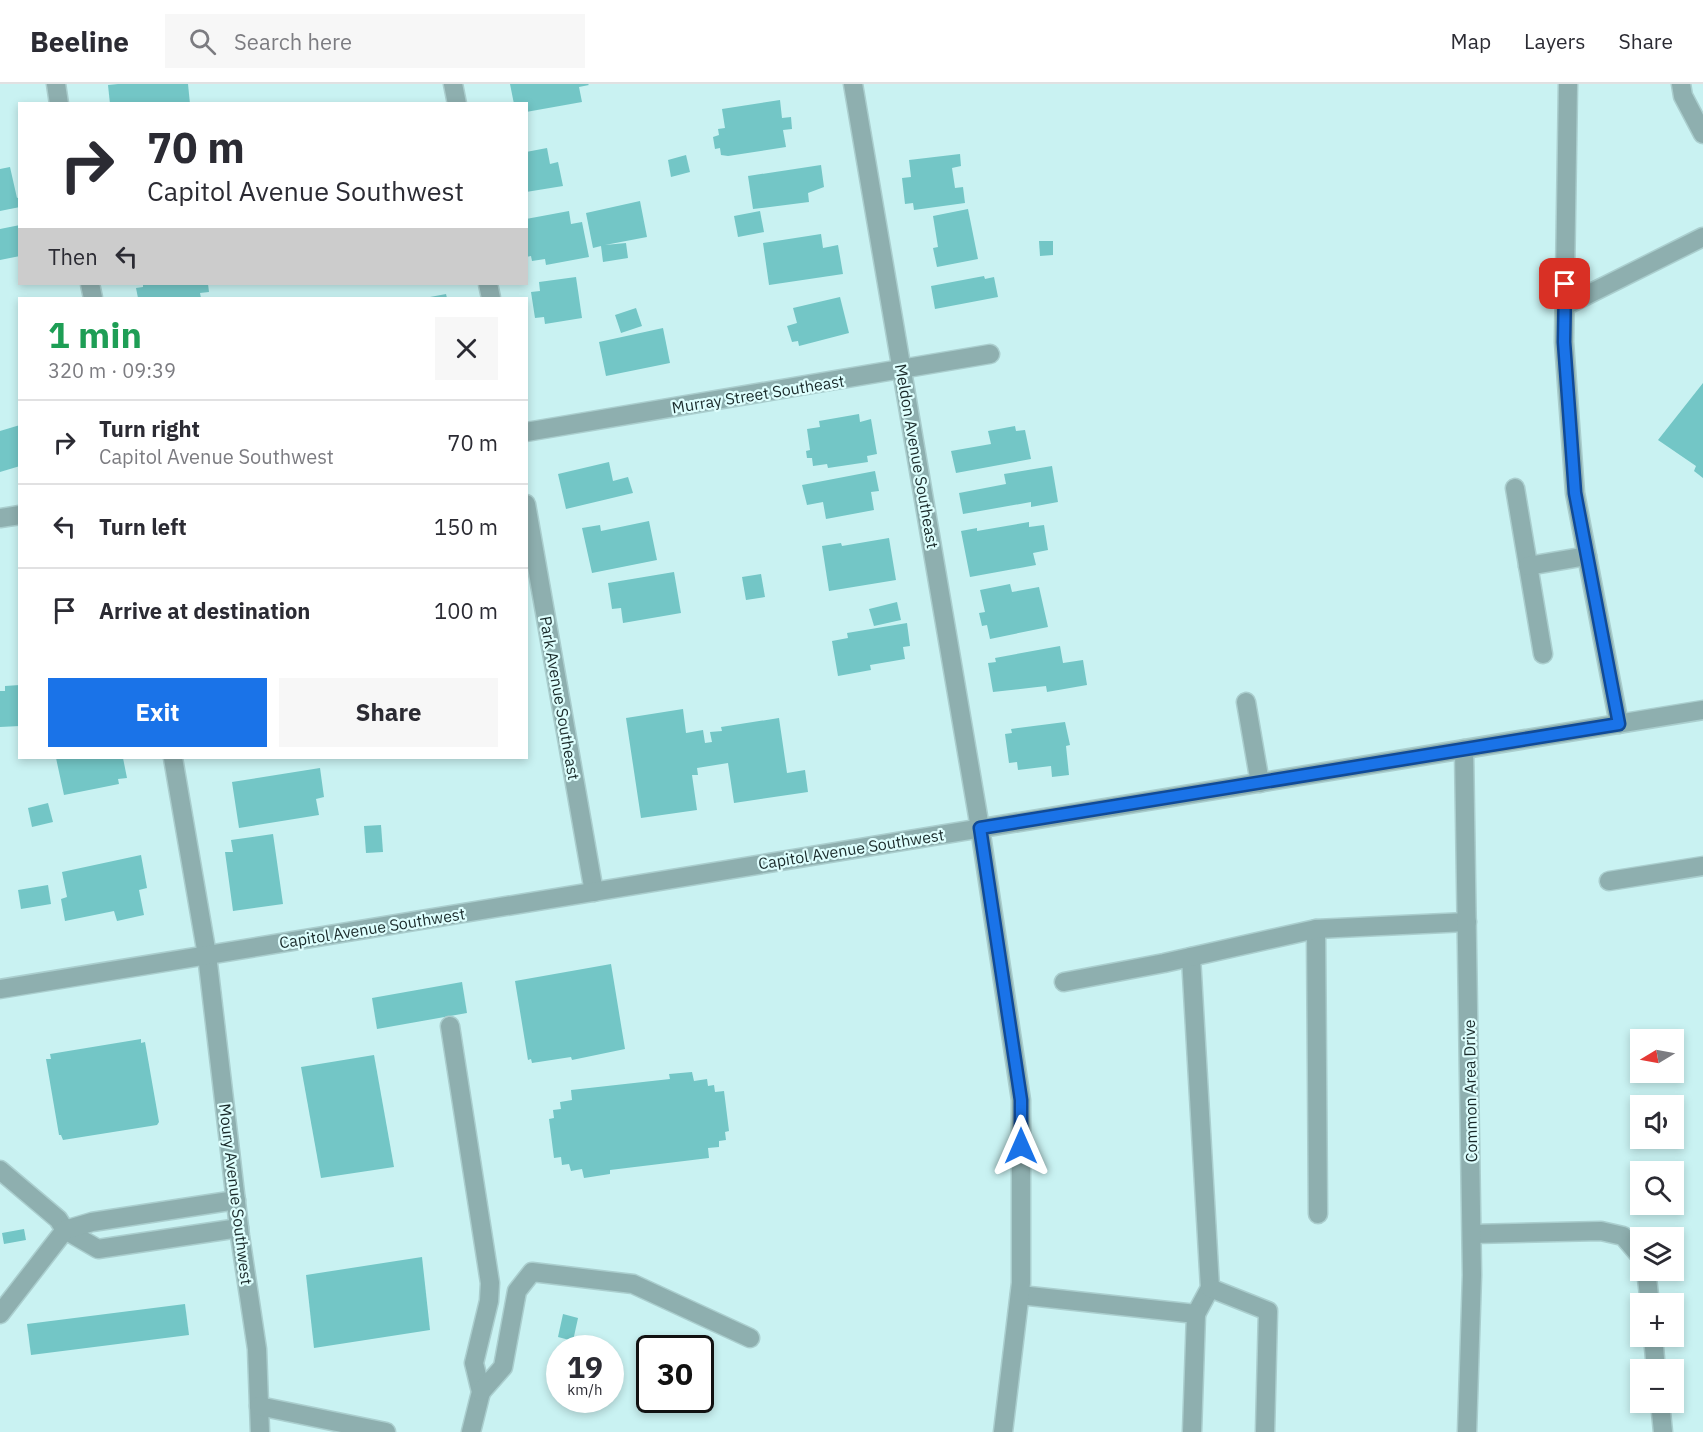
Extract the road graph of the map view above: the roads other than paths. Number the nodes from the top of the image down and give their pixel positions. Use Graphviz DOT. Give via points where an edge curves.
graph roads {
  1 [pos="56,84"];
  2 [pos="453,84"];
  3 [pos="853,84"];
  4 [pos="1568,84"];
  5 [pos="1681,84"];
  6 [pos="59,102"];
  7 [pos="457,102"];
  8 [pos="1703,134"];
  9 [pos="1703,237"];
  10 [pos="1565,306"];
  11 [pos="990,354"];
  12 [pos="903,371"];
  13 [pos="528,432"];
  14 [pos="1515,488"];
  15 [pos="18,515"];
  16 [pos="528,515"];
  17 [pos="0,518"];
  18 [pos="1587,556"];
  19 [pos="1528,566"];
  20 [pos="1543,654"];
  21 [pos="1246,702"];
  22 [pos="1703,710"];
  23 [pos="1619,724"];
  24 [pos="1464,749"];
  25 [pos="173,759"];
  26 [pos="1260,783"];
  27 [pos="980,828"];
  28 [pos="1703,866"];
  29 [pos="1609,882"];
  30 [pos="594,892"];
  31 [pos="1467,922"];
  32 [pos="1316,929"];
  33 [pos="207,955"];
  34 [pos="1191,957"];
  35 [pos="1064,982"];
  36 [pos="0,989"];
  37 [pos="450,1026"];
  38 [pos="0,1170"];
  39 [pos="236,1200"];
  40 [pos="1318,1214"];
  41 [pos="239,1228"];
  42 [pos="65,1230"];
  43 [pos="1472,1234"];
  44 [pos="1630,1244"];
  45 [pos="490,1283"];
  46 [pos="1210,1288"];
  47 [pos="517,1291"];
  48 [pos="1020,1295"];
  49 [pos="0,1314"];
  50 [pos="1196,1314"];
  51 [pos="750,1338"];
  52 [pos="481,1392"];
  53 [pos="259,1406"];
  54 [pos="1661,1413"];
  55 [pos="260,1432"];
  56 [pos="386,1432"];
  57 [pos="471,1432"];
  58 [pos="1003,1432"];
  59 [pos="1192,1432"];
  60 [pos="1265,1432"];
  61 [pos="1467,1432"];
  62 [pos="1663,1432"];
  1 -- 6 [label="street"];
  2 -- 7 [label="street"];
  3 -- 12 [label="street, Meldon Avenue Southeast"];
  4 -- 10 [label="street"];
  5 -- 8 [label="street" via="1683,96"];
  9 -- 10 [label="street"];
  10 -- 18 [label="street" via="1575,493"];
  11 -- 12 [label="street, Murray Street Southeast"];
  12 -- 13 [label="street, Murray Street Southeast"];
  12 -- 27 [label="street, Meldon Avenue Southeast"];
  14 -- 19 [label="street"];
  15 -- 17 [label="street"];
  16 -- 30 [label="street, Park Avenue Southeast"];
  18 -- 19 [label="street"];
  18 -- 23 [label="street"];
  19 -- 20 [label="street"];
  21 -- 26 [label="street"];
  22 -- 23 [label="street, Capitol Avenue Southwest"];
  23 -- 24 [label="street, Capitol Avenue Southwest"];
  24 -- 26 [label="street, Capitol Avenue Southwest"];
  24 -- 31 [label="street, Common Area Drive"];
  25 -- 33 [label="street, Moury Avenue Southwest"];
  26 -- 27 [label="street, Capitol Avenue Southwest"];
  27 -- 30 [label="street, Capitol Avenue Southwest"];
  27 -- 48 [label="street, Meldon Avenue Southeast" via="1021,1100"];
  28 -- 29 [label="street"];
  30 -- 33 [label="street, Capitol Avenue Southwest"];
  31 -- 32 [label="street"];
  31 -- 43 [label="street, Common Area Drive"];
  32 -- 34 [label="street"];
  32 -- 40 [label="street"];
  33 -- 36 [label="street, Capitol Avenue Southwest"];
  33 -- 39 [label="street, Moury Avenue Southwest"];
  34 -- 35 [label="street"];
  34 -- 46 [label="street"];
  37 -- 45 [label="street"];
  38 -- 42 [label="street" via="58,1219"];
  39 -- 41 [label="street, Moury Avenue Southwest"];
  39 -- 42 [label="street" via="92,1222"];
  41 -- 42 [label="street" via="98,1249"];
  41 -- 53 [label="street, Moury Avenue Southwest" via="257,1349"];
  42 -- 49 [label="street"];
  43 -- 44 [label="street" via="1601,1231 1623,1236"];
  43 -- 61 [label="street, Common Area Drive"];
  45 -- 47 [label="street"];
  45 -- 52 [label="street" via="474,1364"];
  46 -- 50 [label="street"];
  46 -- 60 [label="street" via="1268,1311"];
  47 -- 51 [label="street" via="532,1272 633,1284"];
  47 -- 52 [label="street" via="503,1367"];
  48 -- 50 [label="street"];
  48 -- 58 [label="street, Meldon Avenue Southeast"];
  50 -- 59 [label="street"];
  52 -- 57 [label="street"];
  53 -- 55 [label="street, Moury Avenue Southwest"];
  53 -- 56 [label="street"];
  54 -- 62 [label="street"];
}
